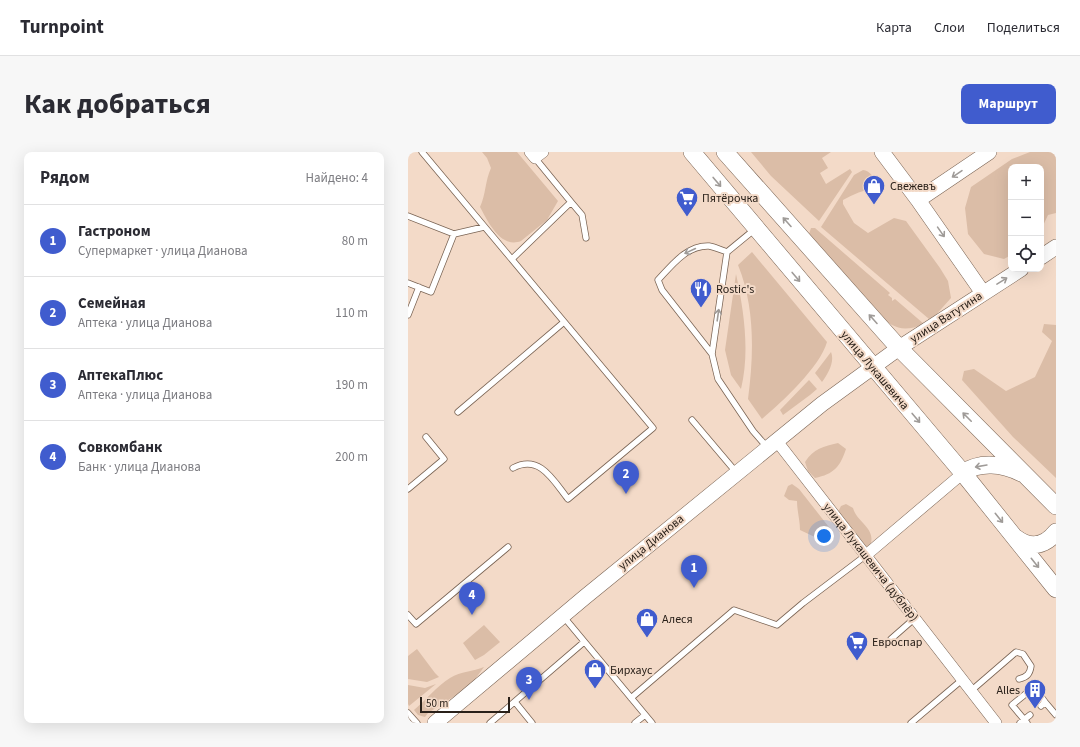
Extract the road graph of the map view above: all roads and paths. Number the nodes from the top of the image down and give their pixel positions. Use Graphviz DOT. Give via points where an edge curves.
graph roads {
  1 [pos="422,152"];
  2 [pos="692,152"];
  3 [pos="725,152"];
  4 [pos="882,152"];
  5 [pos="988,152"];
  6 [pos="536,154"];
  7 [pos="918,200"];
  8 [pos="571,202"];
  9 [pos="408,216"];
  10 [pos="484,227"];
  11 [pos="755,229"];
  12 [pos="454,234"];
  13 [pos="586,238"];
  14 [pos="1056,247"];
  15 [pos="727,252"];
  16 [pos="1044,255"];
  17 [pos="512,259"];
  18 [pos="1016,272"];
  19 [pos="408,283"];
  20 [pos="419,287"];
  21 [pos="983,293"];
  22 [pos="408,315"];
  23 [pos="564,322"];
  24 [pos="899,348"];
  25 [pos="712,354"];
  26 [pos="872,367"];
  27 [pos="458,412"];
  28 [pos="692,420"];
  29 [pos="426,437"];
  30 [pos="772,444"];
  31 [pos="513,468"];
  32 [pos="736,473"];
  33 [pos="963,473"];
  34 [pos="1026,476"];
  35 [pos="408,489"];
  36 [pos="1055,505"];
  37 [pos="1056,532"];
  38 [pos="1014,537"];
  39 [pos="508,547"];
  40 [pos="865,556"];
  41 [pos="1056,589"];
  42 [pos="408,615"];
  43 [pos="562,616"];
  44 [pos="915,618"];
  45 [pos="890,640"];
  46 [pos="584,642"];
  47 [pos="963,678"];
  48 [pos="1019,679"];
  49 [pos="972,690"];
  50 [pos="631,698"];
  51 [pos="515,702"];
  52 [pos="408,713"];
  53 [pos="645,715"];
  54 [pos="1030,715"];
  55 [pos="1056,715"];
  56 [pos="1023,722"];
  57 [pos="417,723"];
  58 [pos="435,723"];
  59 [pos="490,723"];
  60 [pos="532,723"];
  61 [pos="635,723"];
  62 [pos="652,723"];
  63 [pos="911,723"];
  64 [pos="996,723"];
  1 -- 10 [label="lane"];
  2 -- 11 [label="main road, улица Лукашевича, one-way"];
  24 -- 3 [label="main road, one-way"];
  4 -- 7 [label="main road"];
  5 -- 7 [label="main road, one-way"];
  6 -- 8 [label="lane"];
  7 -- 21 [label="main road, one-way"];
  8 -- 13 [label="lane" via="582,215"];
  8 -- 17 [label="lane"];
  9 -- 12 [label="lane"];
  10 -- 12 [label="lane"];
  10 -- 17 [label="lane"];
  11 -- 15 [label="lane"];
  11 -- 26 [label="main road, улица Лукашевича, one-way"];
  12 -- 20 [label="lane" via="431,292"];
  14 -- 16 [label="main road"];
  25 -- 15 [label="lane, one-way"];
  15 -- 25 [label="lane, one-way" via="709,246 698,247 681,255 658,280 662,290"];
  17 -- 23 [label="lane"];
  21 -- 18 [label="main road, улица Ватутина, one-way"];
  19 -- 20 [label="lane"];
  20 -- 22 [label="lane"];
  21 -- 24 [label="main road, улица Ватутина"];
  23 -- 27 [label="lane"];
  23 -- 31 [label="lane" via="653,428 568,499 539,465 522,463"];
  24 -- 26 [label="main road, улица Ватутина"];
  34 -- 24 [label="main road, one-way"];
  25 -- 30 [label="lane" via="718,379 753,431"];
  26 -- 30 [label="main road, улица Дианова"];
  26 -- 33 [label="main road, улица Лукашевича, one-way"];
  28 -- 32 [label="lane"];
  29 -- 35 [label="lane" via="444,459"];
  30 -- 32 [label="main road, улица Дианова"];
  30 -- 40 [label="street, улица Лукашевича (дублёр)"];
  32 -- 43 [label="main road, улица Дианова"];
  34 -- 33 [label="main road, one-way" via="996,465 980,466"];
  33 -- 38 [label="main road, улица Лукашевича, one-way"];
  33 -- 40 [label="street"];
  34 -- 36 [label="main road"];
  37 -- 38 [label="main road" via="1051,539 1032,546"];
  38 -- 41 [label="main road, улица Лукашевича, one-way"];
  39 -- 42 [label="lane" via="416,624"];
  40 -- 44 [label="street, улица Лукашевича (дублёр)"];
  40 -- 50 [label="lane" via="777,625 734,610"];
  43 -- 46 [label="lane"];
  43 -- 58 [label="main road, улица Дианова"];
  44 -- 45 [label="lane"];
  44 -- 47 [label="street, улица Лукашевича (дублёр)"];
  46 -- 50 [label="lane"];
  46 -- 51 [label="lane"];
  47 -- 49 [label="street, улица Лукашевича (дублёр)"];
  47 -- 63 [label="lane"];
  48 -- 49 [label="lane" via="1026,678 1031,666 1023,654 1016,652"];
  49 -- 64 [label="street, улица Лукашевича (дублёр)"];
  50 -- 53 [label="lane"];
  51 -- 59 [label="lane"];
  51 -- 60 [label="lane"];
  52 -- 57 [label="lane"];
  53 -- 61 [label="lane"];
  53 -- 62 [label="lane"];
  54 -- 56 [label="lane"];
  55 -- 56 [label="lane" via="1043,704 1034,687 1012,705"];
}
